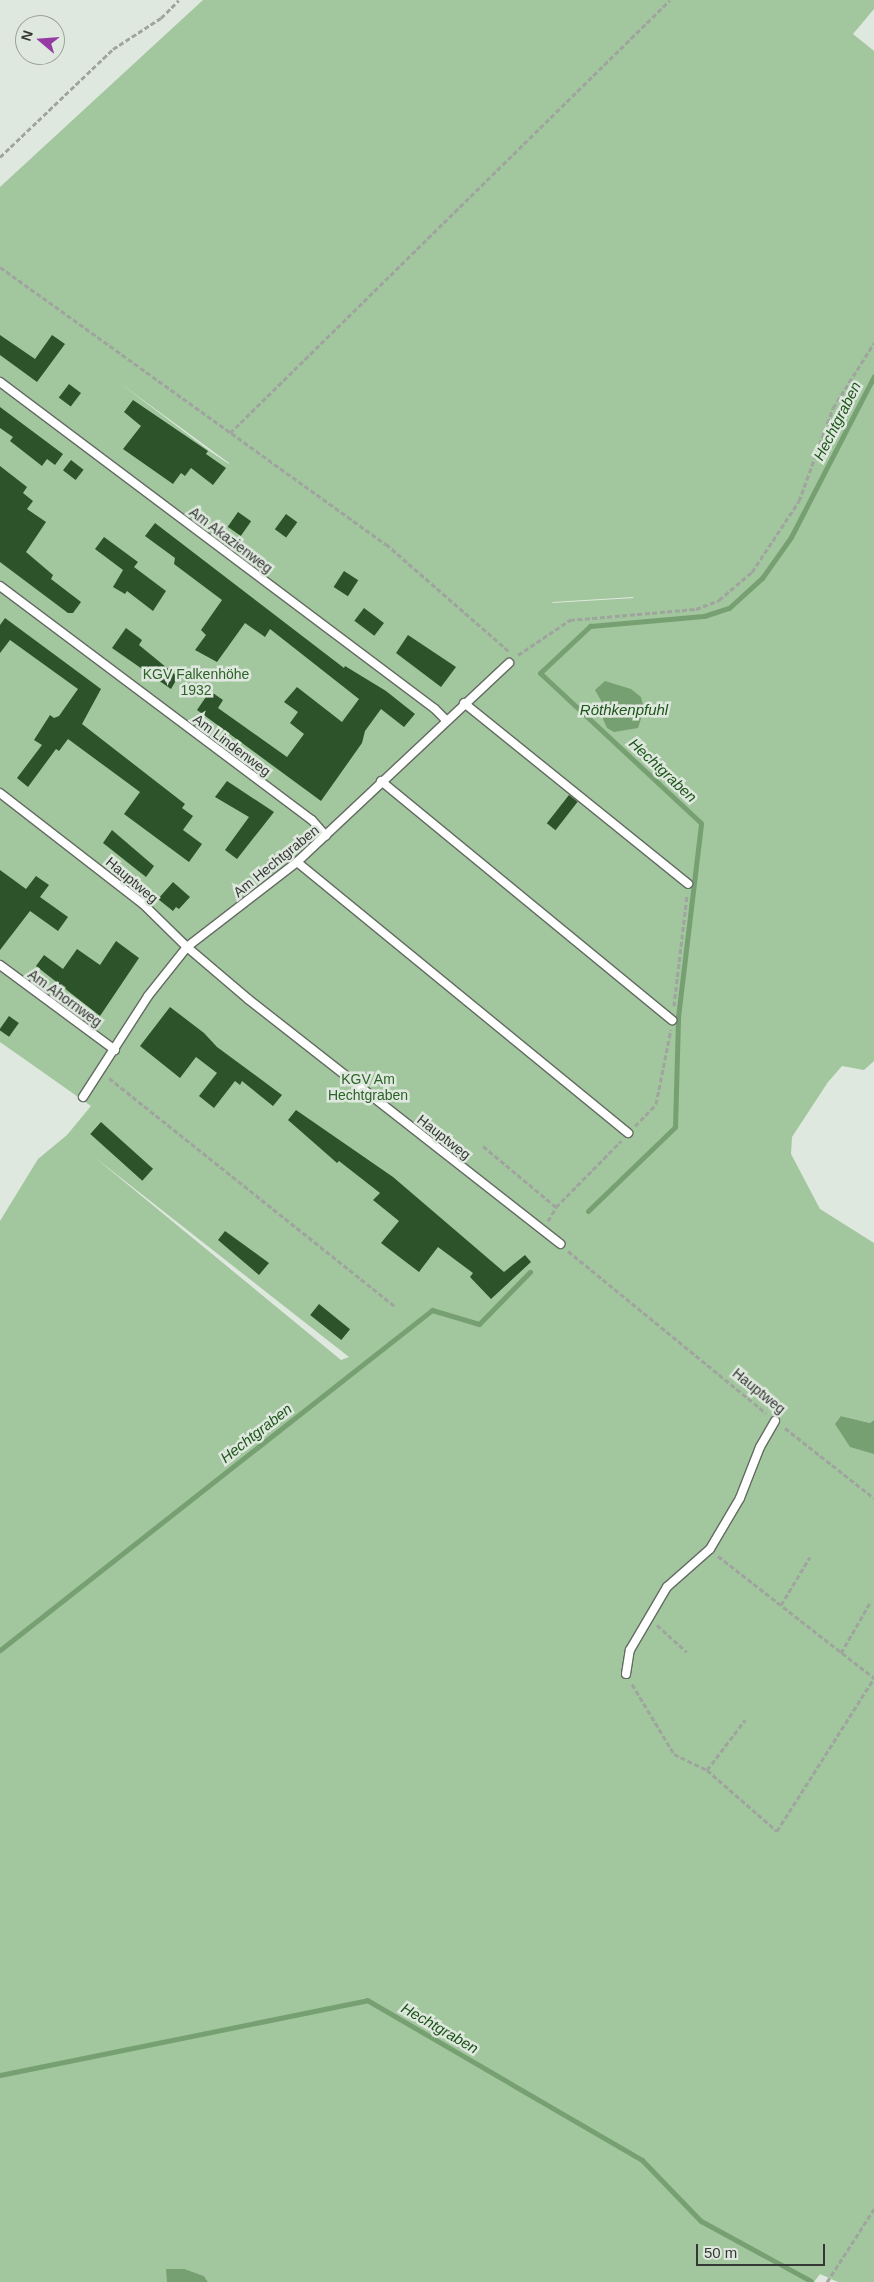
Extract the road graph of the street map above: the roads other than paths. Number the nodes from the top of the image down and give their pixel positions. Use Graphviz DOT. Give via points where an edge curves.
graph roads {
  1 [pos="0,382"];
  2 [pos="0,586"];
  3 [pos="512,660"];
  4 [pos="464,703"];
  5 [pos="446,720"];
  6 [pos="382,781"];
  7 [pos="0,793"];
  8 [pos="326,836"];
  9 [pos="298,862"];
  10 [pos="688,884"];
  11 [pos="186,948"];
  12 [pos="0,965"];
  13 [pos="672,1020"];
  14 [pos="115,1050"];
  15 [pos="83,1098"];
  16 [pos="628,1133"];
  17 [pos="560,1244"];
  18 [pos="775,1421"];
  19 [pos="626,1674"];
  1 -- 5 [label="lane, Am Akazienweg" via="428,703"];
  2 -- 8 [label="lane, Am Lindenweg" via="312,820"];
  3 -- 4 [label="lane, Am Hechtgraben"];
  4 -- 5 [label="lane, Am Hechtgraben"];
  4 -- 10 [label="lane"];
  5 -- 6 [label="lane, Am Hechtgraben"];
  6 -- 8 [label="lane, Am Hechtgraben"];
  6 -- 13 [label="lane"];
  7 -- 11 [label="lane, Hauptweg" via="142,903"];
  8 -- 9 [label="lane, Am Hechtgraben"];
  9 -- 11 [label="lane, Am Hechtgraben"];
  9 -- 16 [label="lane"];
  11 -- 14 [label="lane, Am Hechtgraben" via="148,996"];
  11 -- 17 [label="lane, Hauptweg"];
  12 -- 14 [label="lane, Am Ahornweg"];
  14 -- 15 [label="lane, Am Hechtgraben"];
  18 -- 19 [label="lane" via="760,1447 740,1498 710,1549 667,1588 630,1650"];
}
